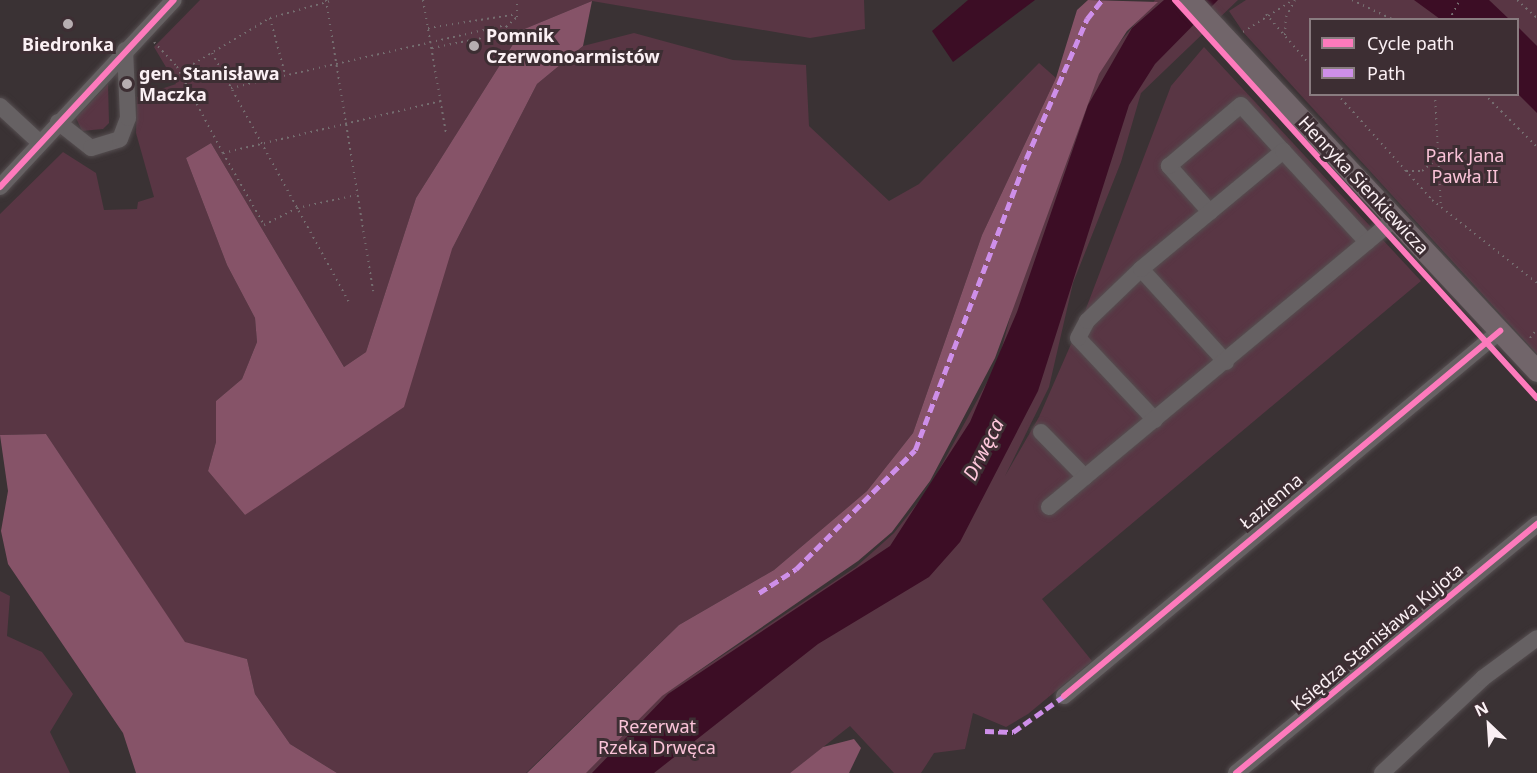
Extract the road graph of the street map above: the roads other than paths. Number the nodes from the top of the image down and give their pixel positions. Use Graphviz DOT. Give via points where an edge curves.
graph roads {
  1 [pos="174,0"];
  2 [pos="1190,0"];
  3 [pos="125,50"];
  4 [pos="0,106"];
  5 [pos="58,122"];
  6 [pos="39,142"];
  7 [pos="1283,151"];
  8 [pos="0,187"];
  9 [pos="1210,212"];
  10 [pos="1395,219"];
  11 [pos="1367,242"];
  12 [pos="1141,269"];
  13 [pos="1500,331"];
  14 [pos="1226,362"];
  15 [pos="1537,371"];
  16 [pos="1155,420"];
  17 [pos="1041,432"];
  18 [pos="1085,477"];
  19 [pos="1049,507"];
  20 [pos="1537,524"];
  21 [pos="1537,638"];
  22 [pos="1064,696"];
  23 [pos="1236,773"];
  24 [pos="1382,773"];
  1 -- 3 [label="street"];
  2 -- 10 [label="main road, Henryka Sienkiewicza"];
  3 -- 5 [label="street"];
  3 -- 5 [label="street" via="128,118 120,140 91,148"];
  4 -- 6 [label="street"];
  5 -- 6 [label="street"];
  6 -- 8 [label="street"];
  7 -- 9 [label="street"];
  7 -- 9 [label="street" via="1241,105 1169,166"];
  7 -- 11 [label="street"];
  9 -- 12 [label="street"];
  10 -- 11 [label="street"];
  10 -- 13 [label="main road, Henryka Sienkiewicza"];
  11 -- 14 [label="street"];
  12 -- 14 [label="street"];
  12 -- 16 [label="street" via="1087,321 1078,338"];
  13 -- 15 [label="main road, Henryka Sienkiewicza"];
  13 -- 22 [label="street, Łazienna"];
  14 -- 16 [label="street"];
  16 -- 18 [label="street"];
  17 -- 18 [label="street"];
  18 -- 19 [label="street"];
  20 -- 23 [label="street, Księdza Stanisława Kujota"];
  21 -- 24 [label="street" via="1458,700"];
}
